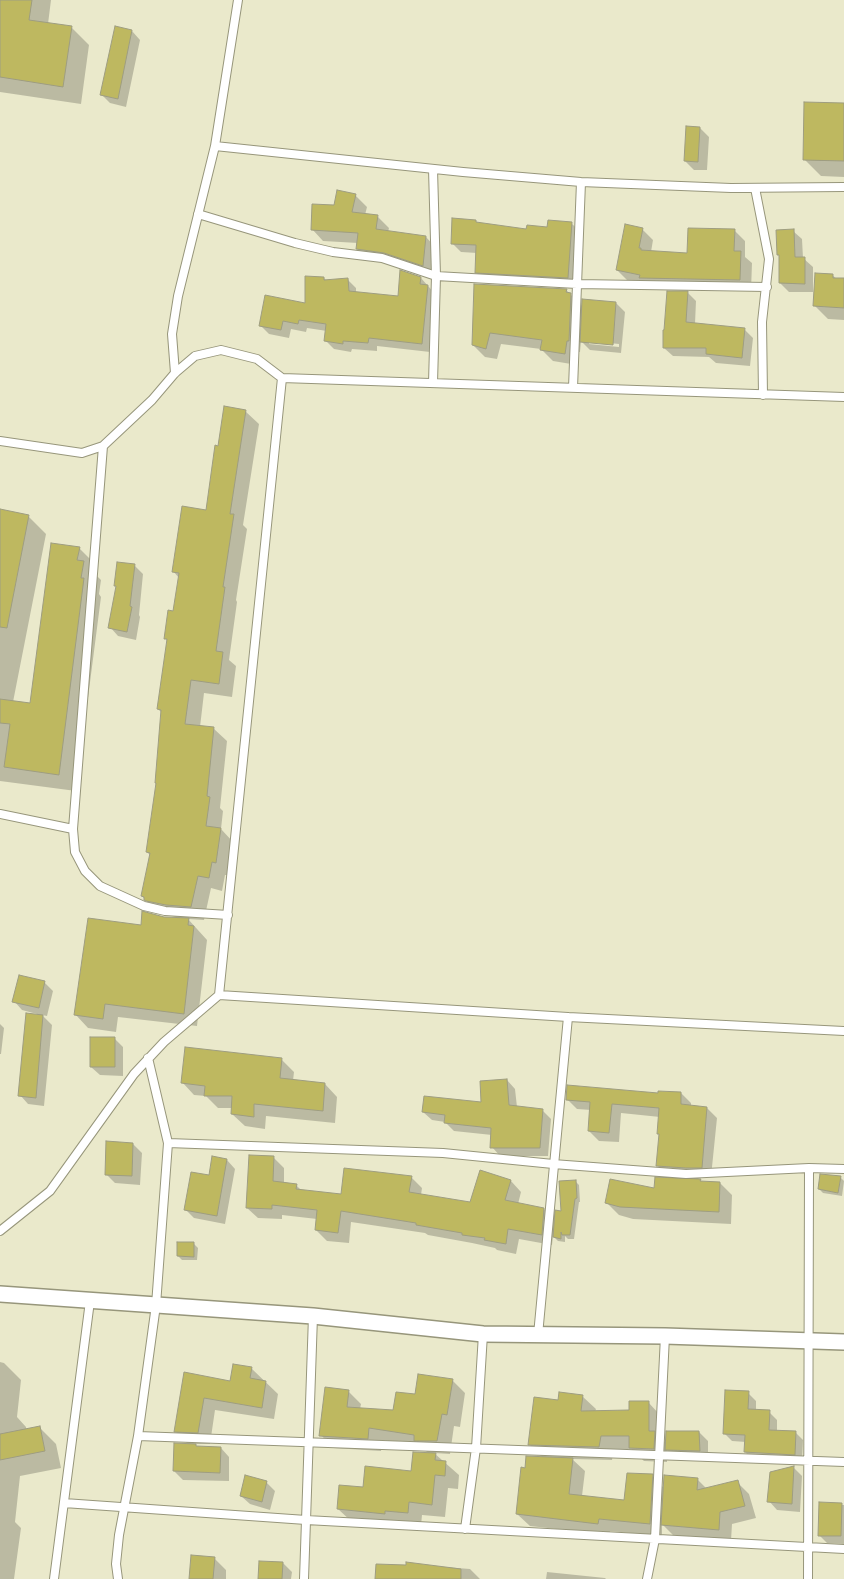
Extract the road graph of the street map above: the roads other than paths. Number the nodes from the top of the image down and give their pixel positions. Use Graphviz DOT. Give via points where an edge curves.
graph roads {
  1 [pos="238,0"];
  2 [pos="214,146"];
  3 [pos="433,169"];
  4 [pos="581,182"];
  5 [pos="844,187"];
  6 [pos="755,188"];
  7 [pos="198,214"];
  8 [pos="436,276"];
  9 [pos="577,284"];
  10 [pos="767,287"];
  11 [pos="175,373"];
  12 [pos="282,378"];
  13 [pos="433,383"];
  14 [pos="573,388"];
  15 [pos="763,395"];
  16 [pos="844,398"];
  17 [pos="0,441"];
  18 [pos="103,446"];
  19 [pos="0,814"];
  20 [pos="73,829"];
  21 [pos="228,915"];
  22 [pos="220,996"];
  23 [pos="568,1017"];
  24 [pos="844,1031"];
  25 [pos="148,1058"];
  26 [pos="168,1143"];
  27 [pos="553,1164"];
  28 [pos="809,1168"];
  29 [pos="844,1169"];
  30 [pos="0,1231"];
  31 [pos="0,1294"];
  32 [pos="90,1301"];
  33 [pos="156,1305"];
  34 [pos="313,1316"];
  35 [pos="483,1334"];
  36 [pos="538,1335"];
  37 [pos="665,1336"];
  38 [pos="809,1342"];
  39 [pos="844,1342"];
  40 [pos="138,1436"];
  41 [pos="308,1442"];
  42 [pos="476,1448"];
  43 [pos="659,1455"];
  44 [pos="809,1460"];
  45 [pos="844,1462"];
  46 [pos="64,1503"];
  47 [pos="123,1506"];
  48 [pos="306,1520"];
  49 [pos="465,1529"];
  50 [pos="655,1539"];
  51 [pos="808,1547"];
  52 [pos="844,1549"];
  53 [pos="54,1579"];
  54 [pos="118,1579"];
  55 [pos="304,1579"];
  56 [pos="648,1579"];
  57 [pos="808,1579"];
  1 -- 2 [label="lane"];
  2 -- 3 [label="lane"];
  2 -- 7 [label="lane"];
  3 -- 4 [label="lane"];
  3 -- 8 [label="lane"];
  4 -- 6 [label="lane"];
  4 -- 9 [label="lane"];
  5 -- 6 [label="lane"];
  6 -- 10 [label="lane" via="769,258"];
  7 -- 8 [label="lane" via="333,252 382,258"];
  7 -- 11 [label="lane" via="172,334"];
  8 -- 9 [label="lane"];
  8 -- 13 [label="lane"];
  9 -- 10 [label="lane"];
  9 -- 14 [label="lane"];
  10 -- 15 [label="lane" via="762,322"];
  11 -- 12 [label="lane" via="195,356 221,350 257,359"];
  11 -- 18 [label="lane" via="152,400"];
  12 -- 13 [label="lane"];
  12 -- 21 [label="lane"];
  13 -- 14 [label="lane"];
  14 -- 15 [label="lane"];
  15 -- 16 [label="lane"];
  17 -- 18 [label="lane" via="82,453"];
  18 -- 20 [label="lane"];
  19 -- 20 [label="lane"];
  20 -- 21 [label="lane" via="75,852 85,871 100,886 144,906 165,911"];
  21 -- 22 [label="lane"];
  22 -- 23 [label="lane"];
  22 -- 25 [label="lane"];
  23 -- 24 [label="lane"];
  23 -- 27 [label="lane"];
  25 -- 26 [label="lane"];
  25 -- 30 [label="lane" via="50,1191"];
  26 -- 27 [label="lane" via="443,1153"];
  26 -- 33 [label="lane"];
  27 -- 28 [label="lane" via="686,1174"];
  27 -- 36 [label="lane"];
  28 -- 29 [label="lane"];
  28 -- 38 [label="lane"];
  31 -- 32 [label="street"];
  32 -- 33 [label="street"];
  32 -- 46 [label="lane"];
  33 -- 34 [label="street"];
  33 -- 40 [label="lane"];
  34 -- 35 [label="street"];
  34 -- 41 [label="lane"];
  35 -- 36 [label="street"];
  35 -- 42 [label="lane"];
  36 -- 37 [label="street"];
  37 -- 38 [label="street"];
  37 -- 43 [label="lane"];
  38 -- 39 [label="street"];
  38 -- 44 [label="lane"];
  40 -- 41 [label="lane"];
  40 -- 47 [label="lane"];
  41 -- 42 [label="lane"];
  41 -- 48 [label="lane"];
  42 -- 43 [label="lane"];
  42 -- 49 [label="lane"];
  43 -- 44 [label="lane"];
  43 -- 50 [label="lane"];
  44 -- 45 [label="lane"];
  44 -- 51 [label="lane"];
  46 -- 47 [label="lane"];
  46 -- 53 [label="lane"];
  47 -- 48 [label="lane"];
  47 -- 54 [label="lane" via="116,1564"];
  48 -- 49 [label="lane"];
  48 -- 55 [label="lane"];
  49 -- 50 [label="lane"];
  50 -- 51 [label="lane"];
  50 -- 56 [label="lane"];
  51 -- 52 [label="lane"];
  51 -- 57 [label="lane"];
}
